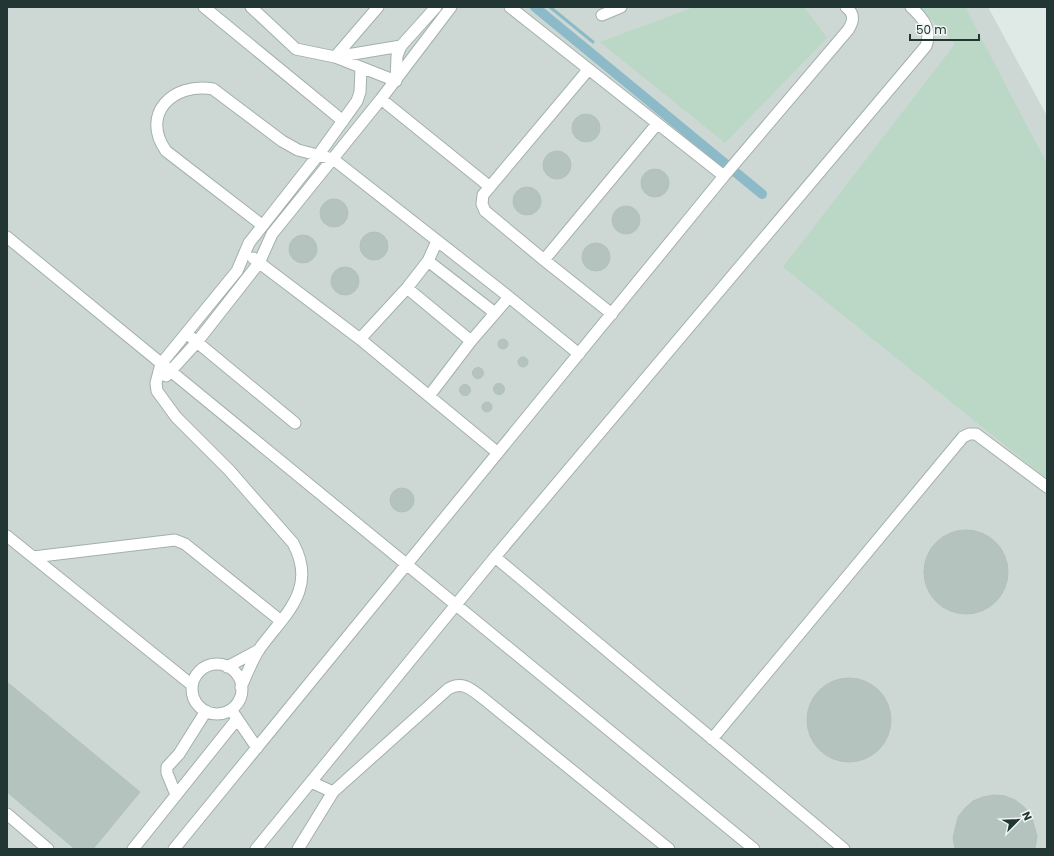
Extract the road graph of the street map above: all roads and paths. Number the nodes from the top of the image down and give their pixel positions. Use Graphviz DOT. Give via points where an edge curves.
graph roads {
  1 [pos="204,7"];
  2 [pos="251,7"];
  3 [pos="378,7"];
  4 [pos="436,7"];
  5 [pos="451,7"];
  6 [pos="510,7"];
  7 [pos="621,7"];
  8 [pos="846,7"];
  9 [pos="911,7"];
  10 [pos="602,15"];
  11 [pos="401,46"];
  12 [pos="335,57"];
  13 [pos="361,68"];
  14 [pos="588,70"];
  15 [pos="396,81"];
  16 [pos="381,99"];
  17 [pos="343,121"];
  18 [pos="657,124"];
  19 [pos="320,154"];
  20 [pos="333,159"];
  21 [pos="724,176"];
  22 [pos="490,187"];
  23 [pos="262,225"];
  24 [pos="7,236"];
  25 [pos="437,241"];
  26 [pos="245,252"];
  27 [pos="544,260"];
  28 [pos="428,261"];
  29 [pos="259,262"];
  30 [pos="407,288"];
  31 [pos="509,297"];
  32 [pos="495,313"];
  33 [pos="612,314"];
  34 [pos="187,334"];
  35 [pos="360,339"];
  36 [pos="471,341"];
  37 [pos="197,342"];
  38 [pos="579,354"];
  39 [pos="161,364"];
  40 [pos="171,373"];
  41 [pos="156,383"];
  42 [pos="429,396"];
  43 [pos="296,423"];
  44 [pos="498,453"];
  45 [pos="1047,487"];
  46 [pos="7,536"];
  47 [pos="33,557"];
  48 [pos="495,557"];
  49 [pos="406,564"];
  50 [pos="452,601"];
  51 [pos="281,621"];
  52 [pos="259,650"];
  53 [pos="227,667"];
  54 [pos="192,685"];
  55 [pos="241,687"];
  56 [pos="231,709"];
  57 [pos="206,711"];
  58 [pos="237,719"];
  59 [pos="712,739"];
  60 [pos="257,748"];
  61 [pos="311,782"];
  62 [pos="333,792"];
  63 [pos="176,794"];
  64 [pos="7,814"];
  65 [pos="48,849"];
  66 [pos="133,849"];
  67 [pos="174,849"];
  68 [pos="256,849"];
  69 [pos="298,849"];
  70 [pos="669,849"];
  71 [pos="754,849"];
  72 [pos="844,849"];
  1 -- 17 [label="lane"];
  2 -- 12 [label="lane" via="296,49"];
  3 -- 12 [label="lane"];
  4 -- 11 [label="lane"];
  5 -- 15 [label="lane"];
  6 -- 14 [label="lane"];
  7 -- 10 [label="lane"];
  8 -- 21 [label="lane" via="853,17 848,30"];
  9 -- 48 [label="lane" via="926,23 929,34 926,46"];
  11 -- 12 [label="lane"];
  11 -- 15 [label="lane" via="397,56"];
  12 -- 13 [label="lane"];
  13 -- 15 [label="lane"];
  13 -- 17 [label="lane" via="357,101"];
  14 -- 18 [label="lane"];
  14 -- 22 [label="lane"];
  15 -- 16 [label="lane"];
  16 -- 20 [label="lane"];
  16 -- 22 [label="lane"];
  17 -- 19 [label="lane"];
  18 -- 21 [label="lane"];
  18 -- 27 [label="lane"];
  19 -- 20 [label="lane"];
  19 -- 23 [label="lane"];
  19 -- 23 [label="lane" via="298,150 282,141 213,90 200,87 188,89 168,100 162,107 156,128 158,139 166,151"];
  20 -- 25 [label="lane"];
  20 -- 29 [label="lane" via="272,234"];
  21 -- 33 [label="lane"];
  22 -- 27 [label="lane" via="481,199 485,211"];
  23 -- 26 [label="lane"];
  24 -- 39 [label="lane"];
  25 -- 28 [label="lane"];
  25 -- 31 [label="lane"];
  26 -- 29 [label="lane"];
  26 -- 34 [label="lane" via="237,271"];
  27 -- 33 [label="lane"];
  28 -- 30 [label="lane"];
  28 -- 32 [label="lane"];
  29 -- 35 [label="lane"];
  29 -- 37 [label="lane"];
  30 -- 35 [label="lane"];
  30 -- 36 [label="lane"];
  31 -- 32 [label="lane"];
  31 -- 38 [label="lane"];
  32 -- 36 [label="lane"];
  33 -- 38 [label="lane"];
  34 -- 37 [label="lane"];
  34 -- 39 [label="lane"];
  35 -- 42 [label="lane"];
  36 -- 42 [label="lane"];
  37 -- 40 [label="lane"];
  37 -- 43 [label="lane"];
  38 -- 44 [label="lane"];
  39 -- 40 [label="lane"];
  39 -- 41 [label="lane"];
  40 -- 41 [label="lane"];
  40 -- 49 [label="lane"];
  41 -- 51 [label="lane" via="157,391 176,417 230,470 299,553 302,581 298,598"];
  42 -- 44 [label="lane"];
  44 -- 49 [label="lane"];
  45 -- 59 [label="lane" via="976,434 963,437"];
  46 -- 47 [label="lane"];
  47 -- 51 [label="lane" via="175,540 185,544"];
  47 -- 54 [label="lane"];
  48 -- 50 [label="lane" via="465,593"];
  48 -- 59 [label="lane"];
  49 -- 50 [label="lane"];
  49 -- 60 [label="lane"];
  50 -- 61 [label="lane"];
  50 -- 71 [label="lane"];
  51 -- 52 [label="lane"];
  52 -- 53 [label="lane"];
  52 -- 55 [label="lane"];
  53 -- 54 [label="lane" via="214,664 202,669"];
  53 -- 55 [label="lane" via="237,675"];
  54 -- 57 [label="lane" via="196,703"];
  55 -- 56 [label="lane" via="239,700"];
  56 -- 57 [label="lane" via="219,714"];
  56 -- 58 [label="lane"];
  57 -- 63 [label="lane" via="179,754 167,767"];
  58 -- 60 [label="lane"];
  58 -- 63 [label="lane"];
  59 -- 72 [label="lane"];
  60 -- 67 [label="lane"];
  61 -- 62 [label="lane"];
  61 -- 68 [label="lane"];
  62 -- 69 [label="lane"];
  62 -- 70 [label="lane" via="448,688 462,685 484,699"];
  63 -- 66 [label="lane"];
  64 -- 65 [label="lane"];
}
